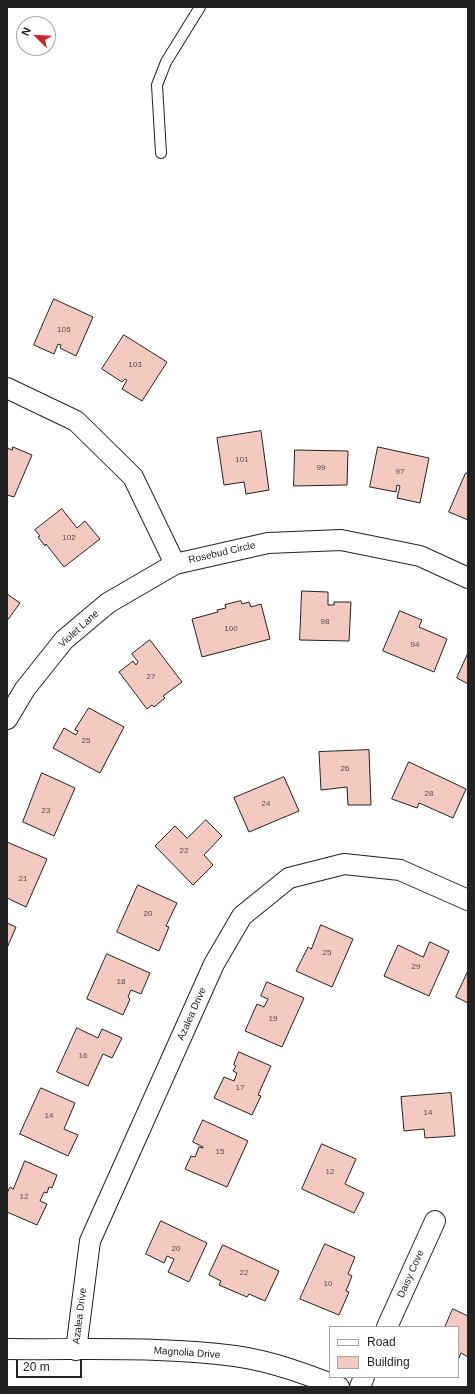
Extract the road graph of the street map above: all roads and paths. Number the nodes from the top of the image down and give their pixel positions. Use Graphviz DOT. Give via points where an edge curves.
graph roads {
  1 [pos="200,7"];
  2 [pos="161,153"];
  3 [pos="7,388"];
  4 [pos="175,564"];
  5 [pos="468,578"];
  6 [pos="7,719"];
  7 [pos="468,900"];
  8 [pos="435,1221"];
  9 [pos="387,1326"];
  10 [pos="7,1349"];
  11 [pos="76,1350"];
  12 [pos="339,1387"];
  1 -- 2 [label="lane" via="166,62 157,85"];
  3 -- 4 [label="street, Rosebud Circle" via="76,422 133,477"];
  4 -- 5 [label="street, Rosebud Circle" via="268,543 341,540 420,556"];
  4 -- 6 [label="street, Violet Lane" via="108,603 64,640 25,689"];
  7 -- 11 [label="street, Azalea Drive" via="400,870 344,864 289,878 242,916 214,964 90,1241"];
  8 -- 9 [label="street, Daisy Cove"];
  10 -- 11 [label="street, Magnolia Drive"];
  11 -- 12 [label="street, Magnolia Drive" via="137,1349 235,1356 297,1371"];
}
